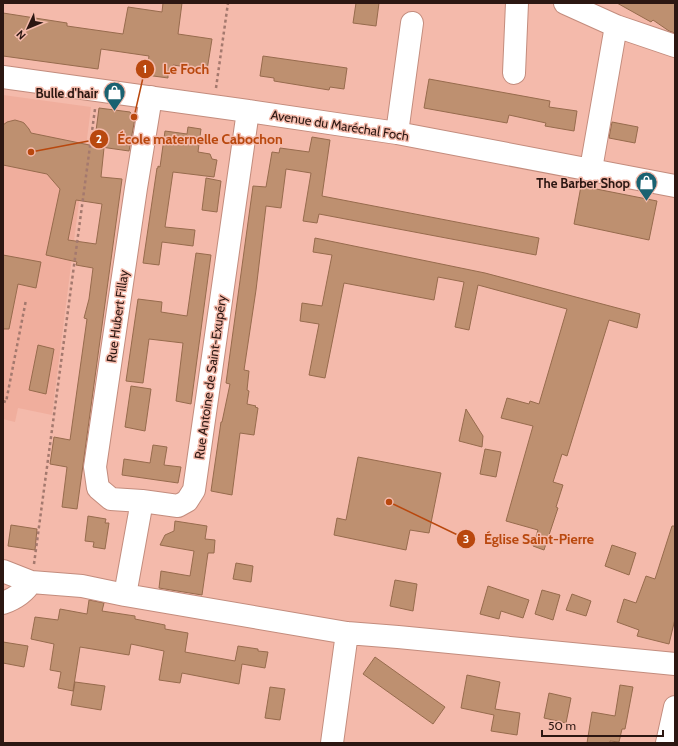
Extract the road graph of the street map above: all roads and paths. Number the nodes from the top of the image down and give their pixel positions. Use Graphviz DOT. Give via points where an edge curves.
graph roads {
  1 [pos="228,3"];
  2 [pos="517,3"];
  3 [pos="565,3"];
  4 [pos="412,24"];
  5 [pos="616,26"];
  6 [pos="675,46"];
  7 [pos="514,73"];
  8 [pos="3,77"];
  9 [pos="215,90"];
  10 [pos="151,97"];
  11 [pos="95,104"];
  12 [pos="248,111"];
  13 [pos="397,133"];
  14 [pos="591,170"];
  15 [pos="675,186"];
  16 [pos="26,300"];
  17 [pos="3,401"];
  18 [pos="142,501"];
  19 [pos="3,571"];
  20 [pos="31,582"];
  21 [pos="125,595"];
  22 [pos="7,602"];
  23 [pos="347,633"];
  24 [pos="675,664"];
  25 [pos="675,707"];
  26 [pos="332,743"];
  27 [pos="667,743"];
  1 -- 9 [label="path"];
  2 -- 7 [label="street"];
  3 -- 5 [label="street"];
  4 -- 13 [label="street"];
  5 -- 6 [label="street"];
  5 -- 14 [label="street"];
  8 -- 10 [label="street, Avenue du Maréchal Foch"];
  10 -- 12 [label="street, Avenue du Maréchal Foch"];
  10 -- 18 [label="street, Rue Hubert Fillay" via="95,467 98,488 112,499"];
  11 -- 20 [label="path"];
  12 -- 13 [label="street, Avenue du Maréchal Foch"];
  12 -- 18 [label="street, Rue Antoine de Saint-Exupéry" via="194,490 187,501 178,506"];
  13 -- 14 [label="street, Avenue du Maréchal Foch"];
  14 -- 15 [label="street, Avenue du Maréchal Foch"];
  16 -- 17 [label="path" via="6,402"];
  18 -- 21 [label="street"];
  19 -- 20 [label="street"];
  20 -- 21 [label="street" via="82,586"];
  20 -- 22 [label="street" via="27,589"];
  21 -- 23 [label="street"];
  23 -- 24 [label="street"];
  23 -- 26 [label="street"];
  25 -- 27 [label="street"];
}
